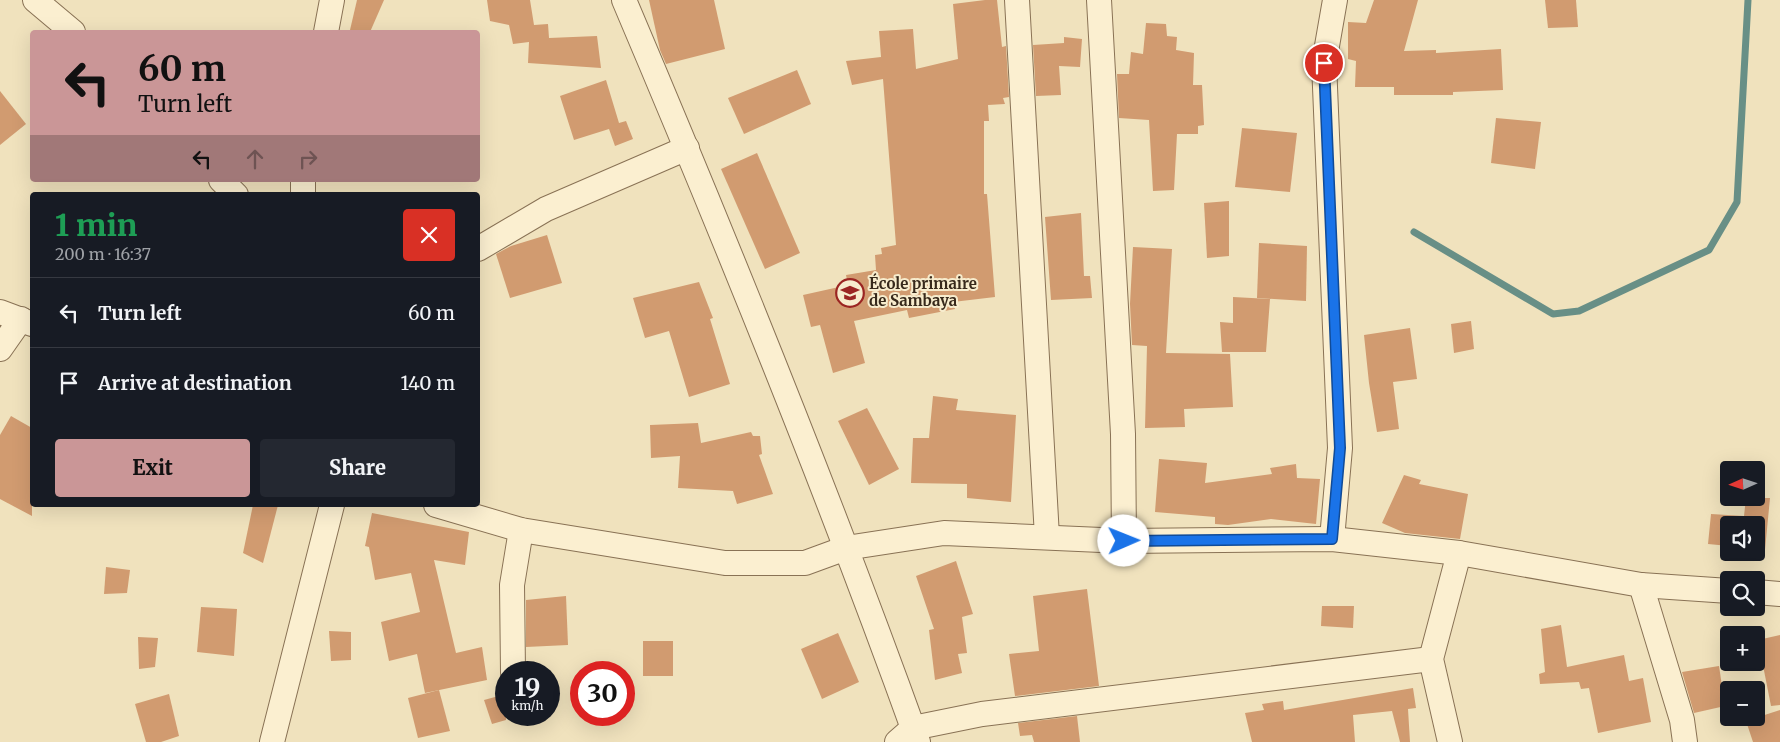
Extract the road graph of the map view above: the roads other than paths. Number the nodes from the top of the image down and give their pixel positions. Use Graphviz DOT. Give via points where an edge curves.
graph roads {
  1 [pos="35,0"];
  2 [pos="332,0"];
  3 [pos="624,0"];
  4 [pos="1018,0"];
  5 [pos="1098,0"];
  6 [pos="1335,0"];
  7 [pos="72,30"];
  8 [pos="326,30"];
  9 [pos="687,148"];
  10 [pos="223,182"];
  11 [pos="233,192"];
  12 [pos="480,248"];
  13 [pos="18,318"];
  14 [pos="0,349"];
  15 [pos="331,507"];
  16 [pos="443,507"];
  17 [pos="521,530"];
  18 [pos="1047,537"];
  19 [pos="1332,539"];
  20 [pos="1124,541"];
  21 [pos="846,548"];
  22 [pos="1459,553"];
  23 [pos="1641,586"];
  24 [pos="1720,590"];
  25 [pos="1765,593"];
  26 [pos="1780,594"];
  27 [pos="1431,659"];
  28 [pos="513,661"];
  29 [pos="910,737"];
  30 [pos="272,742"];
  31 [pos="1450,742"];
  32 [pos="1685,742"];
  1 -- 7 [label="street"];
  2 -- 8 [label="street"];
  3 -- 9 [label="street"];
  4 -- 18 [label="street"];
  5 -- 20 [label="street" via="1123,434"];
  6 -- 19 [label="street" via="1324,63 1340,448"];
  9 -- 12 [label="street" via="546,209"];
  9 -- 21 [label="street"];
  10 -- 11 [label="street"];
  13 -- 14 [label="street"];
  15 -- 30 [label="street"];
  16 -- 17 [label="street"];
  17 -- 21 [label="street" via="725,563 805,562"];
  17 -- 28 [label="street" via="512,585"];
  18 -- 20 [label="street"];
  18 -- 21 [label="street" via="944,532"];
  19 -- 20 [label="street"];
  19 -- 22 [label="street"];
  21 -- 29 [label="street"];
  22 -- 23 [label="street"];
  22 -- 27 [label="street"];
  23 -- 24 [label="street"];
  23 -- 32 [label="street" via="1682,720"];
  25 -- 26 [label="street"];
  27 -- 29 [label="street" via="982,714"];
  27 -- 31 [label="street"];
}
